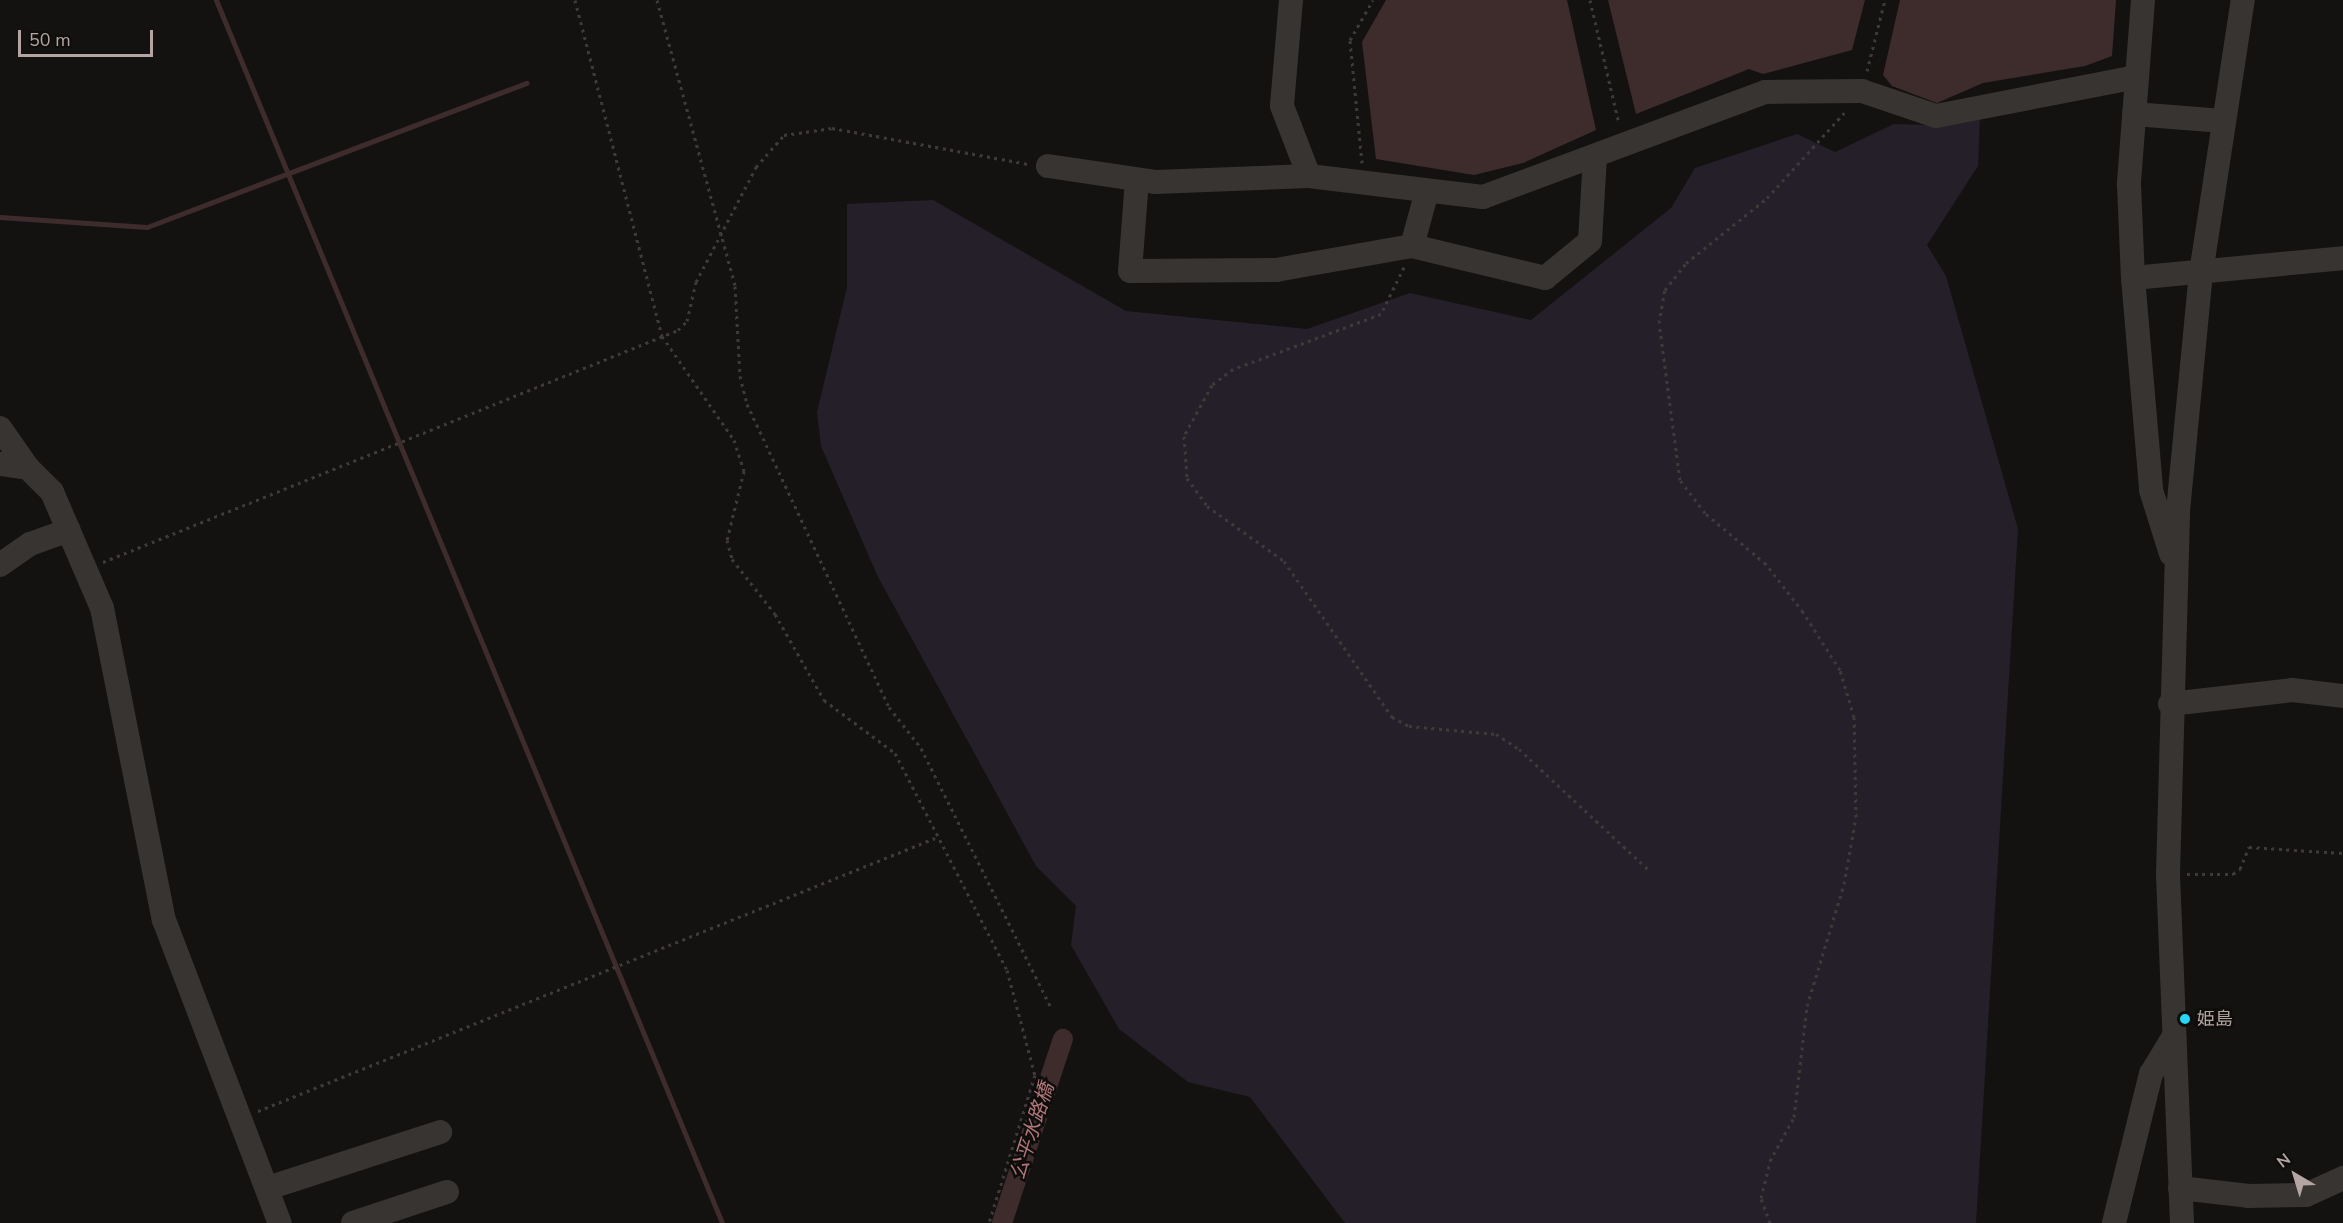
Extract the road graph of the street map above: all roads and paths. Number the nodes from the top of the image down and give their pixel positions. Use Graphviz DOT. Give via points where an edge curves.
graph roads {
  1 [pos="574,0"];
  2 [pos="657,0"];
  3 [pos="1291,0"];
  4 [pos="1373,0"];
  5 [pos="1590,0"];
  6 [pos="1885,0"];
  7 [pos="2143,0"];
  8 [pos="2243,0"];
  9 [pos="2137,77"];
  10 [pos="1862,91"];
  11 [pos="2134,114"];
  12 [pos="2223,121"];
  13 [pos="1624,144"];
  14 [pos="1595,157"];
  15 [pos="1048,166"];
  16 [pos="1309,176"];
  17 [pos="1137,180"];
  18 [pos="1363,183"];
  19 [pos="1427,191"];
  20 [pos="721,233"];
  21 [pos="1412,246"];
  22 [pos="2343,258"];
  23 [pos="2201,273"];
  24 [pos="2133,278"];
  25 [pos="662,336"];
  26 [pos="0,428"];
  27 [pos="0,464"];
  28 [pos="28,468"];
  29 [pos="69,530"];
  30 [pos="0,565"];
  31 [pos="86,569"];
  32 [pos="2176,569"];
  33 [pos="2343,696"];
  34 [pos="2170,704"];
  35 [pos="935,838"];
  36 [pos="2343,853"];
  37 [pos="1651,872"];
  38 [pos="2168,874"];
  39 [pos="1051,1008"];
  40 [pos="2172,1039"];
  41 [pos="242,1118"];
  42 [pos="440,1132"];
  43 [pos="2343,1178"];
  44 [pos="268,1188"];
  45 [pos="2180,1188"];
  46 [pos="447,1192"];
  47 [pos="276,1221"];
  48 [pos="353,1223"];
  49 [pos="989,1223"];
  50 [pos="1770,1223"];
  51 [pos="2114,1223"];
  52 [pos="2182,1223"];
  1 -- 25 [label="path"];
  2 -- 20 [label="path"];
  3 -- 16 [label="street" via="1282,106"];
  4 -- 18 [label="path" via="1350,40"];
  5 -- 13 [label="path"];
  6 -- 10 [label="path"];
  7 -- 9 [label="street"];
  8 -- 12 [label="street"];
  9 -- 10 [label="street" via="1936,116"];
  9 -- 11 [label="street"];
  10 -- 13 [label="street" via="1757,94"];
  10 -- 50 [label="path" via="1806,161 1686,263 1665,290 1659,323 1680,480 1705,513 1766,564 1803,612 1840,670 1854,717 1856,817 1844,884 1807,1006 1794,1118 1770,1161 1761,1198"];
  11 -- 12 [label="street"];
  11 -- 24 [label="street" via="2129,184"];
  12 -- 23 [label="street"];
  13 -- 14 [label="street"];
  14 -- 19 [label="street" via="1484,197"];
  14 -- 21 [label="street" via="1590,241 1545,278"];
  15 -- 17 [label="street"];
  15 -- 20 [label="path" via="832,128 803,130 784,135 768,147"];
  16 -- 17 [label="street" via="1233,183"];
  16 -- 18 [label="street"];
  17 -- 21 [label="street" via="1130,271 1276,270"];
  18 -- 19 [label="street"];
  19 -- 21 [label="street"];
  20 -- 25 [label="path" via="696,282 687,321"];
  20 -- 39 [label="path" via="735,286 740,376 747,404 889,707 921,748"];
  21 -- 37 [label="path" via="1381,314 1249,362 1212,385 1185,436 1187,478 1207,506 1284,561 1392,717 1418,727 1496,735 1519,748"];
  22 -- 23 [label="street"];
  23 -- 24 [label="street"];
  23 -- 32 [label="street"];
  24 -- 32 [label="street" via="2151,490"];
  25 -- 31 [label="path"];
  25 -- 35 [label="path" via="734,440 744,471 727,540 732,559 775,614 824,700 895,753"];
  26 -- 28 [label="street"];
  27 -- 28 [label="street"];
  28 -- 29 [label="street" via="52,492"];
  29 -- 30 [label="street" via="30,544"];
  29 -- 31 [label="street"];
  31 -- 41 [label="street" via="109,632 164,920"];
  32 -- 34 [label="street"];
  33 -- 34 [label="street" via="2292,690"];
  34 -- 38 [label="street"];
  35 -- 41 [label="path"];
  35 -- 49 [label="path" via="1007,970 1035,1075"];
  36 -- 38 [label="path" via="2249,847 2240,869 2233,874"];
  38 -- 40 [label="street"];
  40 -- 45 [label="street"];
  40 -- 51 [label="street" via="2151,1074"];
  41 -- 44 [label="street"];
  42 -- 44 [label="street"];
  43 -- 45 [label="street" via="2307,1195 2249,1196"];
  44 -- 47 [label="street"];
  45 -- 52 [label="street"];
  46 -- 48 [label="street"];
}
